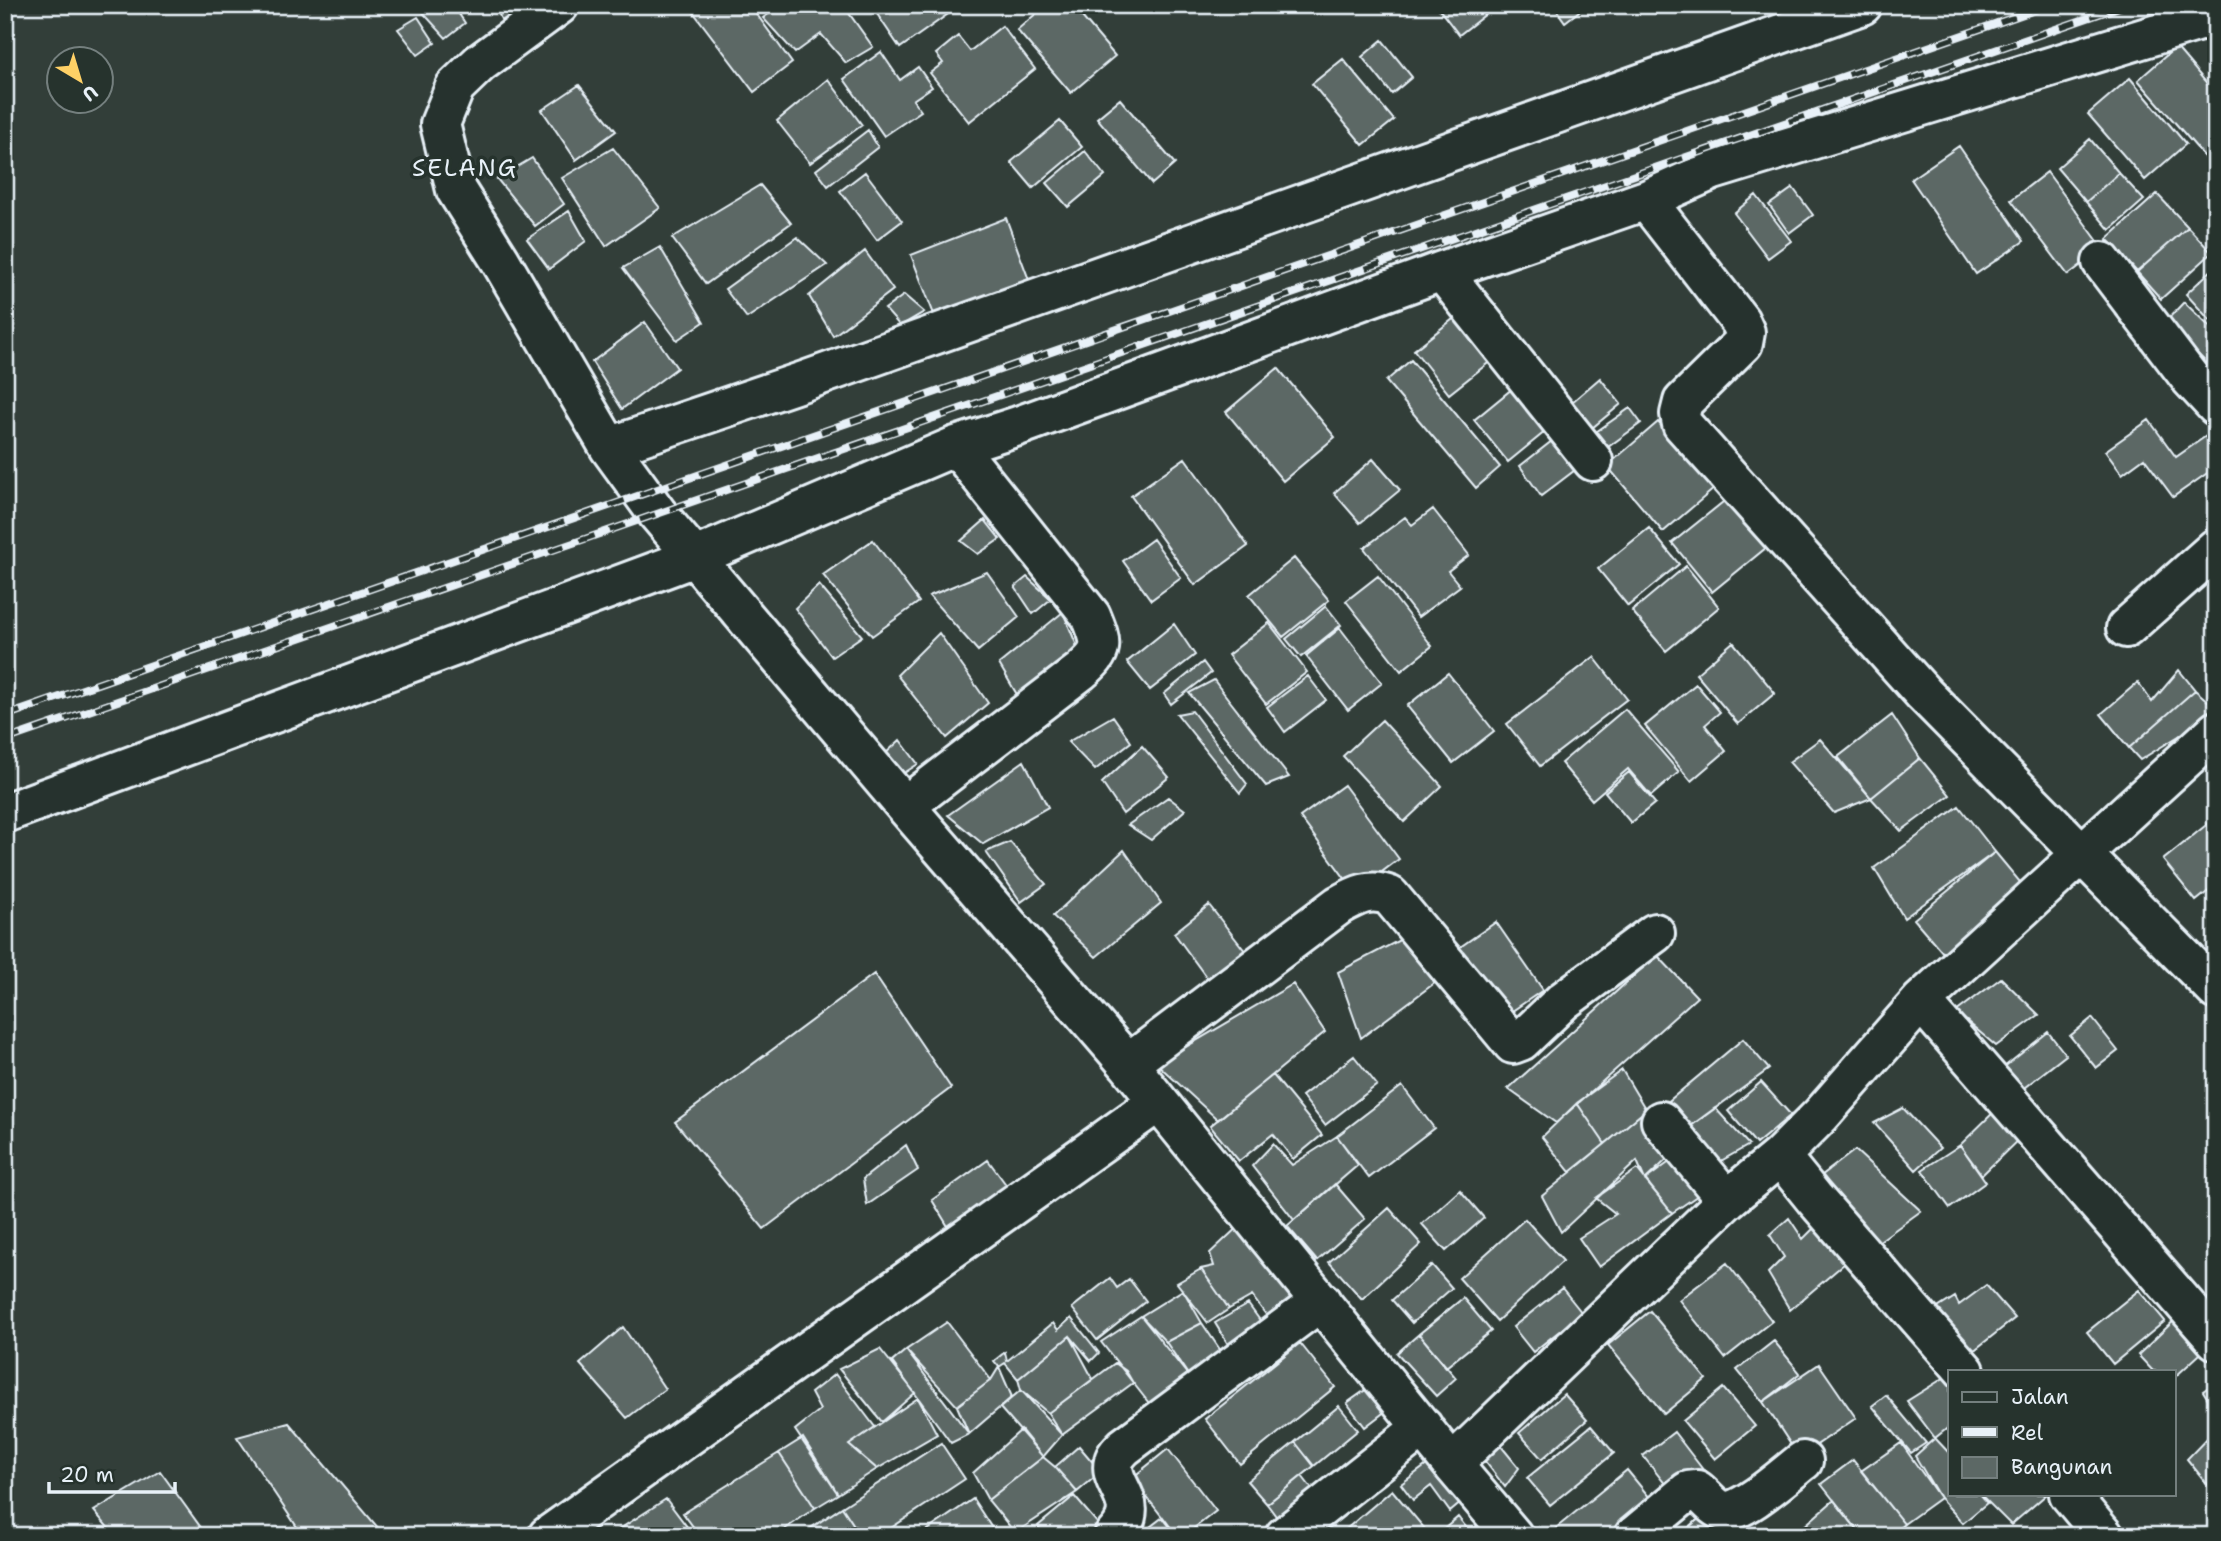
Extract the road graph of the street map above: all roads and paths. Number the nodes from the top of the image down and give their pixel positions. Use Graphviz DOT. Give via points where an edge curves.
graph roads {
  1 [pos="559,5"];
  2 [pos="1862,5"];
  3 [pos="2216,16"];
  4 [pos="1646,200"];
  5 [pos="2102,262"];
  6 [pos="1442,271"];
  7 [pos="2216,406"];
  8 [pos="956,446"];
  9 [pos="609,447"];
  10 [pos="1593,461"];
  11 [pos="2215,551"];
  12 [pos="695,557"];
  13 [pos="2126,628"];
  14 [pos="2216,731"];
  15 [pos="905,806"];
  16 [pos="5,813"];
  17 [pos="2080,853"];
  18 [pos="1655,933"];
  19 [pos="2216,990"];
  20 [pos="1921,1001"];
  21 [pos="1128,1064"];
  22 [pos="1157,1103"];
  23 [pos="1661,1121"];
  24 [pos="1780,1156"];
  25 [pos="1727,1200"];
  26 [pos="1321,1301"];
  27 [pos="2216,1340"];
  28 [pos="1964,1370"];
  29 [pos="1423,1427"];
  30 [pos="1802,1461"];
  31 [pos="1452,1464"];
  32 [pos="2071,1496"];
  33 [pos="587,1525"];
  34 [pos="1126,1530"];
  35 [pos="548,1536"];
  36 [pos="1285,1536"];
  37 [pos="1513,1536"];
  38 [pos="1634,1536"];
  39 [pos="2104,1536"];
  1 -- 9 [label="street" via="455,87 440,124 456,190"];
  2 -- 9 [label="street"];
  3 -- 4 [label="street" via="1713,170"];
  4 -- 6 [label="street"];
  4 -- 17 [label="street" via="1745,332 1743,343 1682,402 1682,424 1924,694"];
  5 -- 7 [label="street"];
  6 -- 8 [label="street"];
  6 -- 10 [label="street"];
  8 -- 12 [label="street"];
  8 -- 15 [label="street" via="1091,617 1101,647 1081,671"];
  9 -- 12 [label="street"];
  11 -- 13 [label="street"];
  12 -- 15 [label="street"];
  12 -- 16 [label="street"];
  14 -- 17 [label="street"];
  15 -- 21 [label="street"];
  17 -- 19 [label="street"];
  17 -- 20 [label="street"];
  18 -- 21 [label="street" via="1513,1044 1390,896 1378,891 1360,893"];
  20 -- 24 [label="street"];
  20 -- 27 [label="street"];
  21 -- 22 [label="street"];
  22 -- 26 [label="street"];
  22 -- 33 [label="street"];
  23 -- 25 [label="street"];
  24 -- 25 [label="street"];
  24 -- 28 [label="street"];
  25 -- 31 [label="street"];
  26 -- 29 [label="street"];
  26 -- 34 [label="street" via="1114,1458 1126,1504"];
  29 -- 31 [label="street"];
  29 -- 36 [label="street"];
  30 -- 38 [label="street" via="1743,1506 1729,1511 1714,1506 1697,1490 1688,1490"];
  31 -- 37 [label="street"];
  32 -- 39 [label="street"];
  33 -- 35 [label="street"];
}
